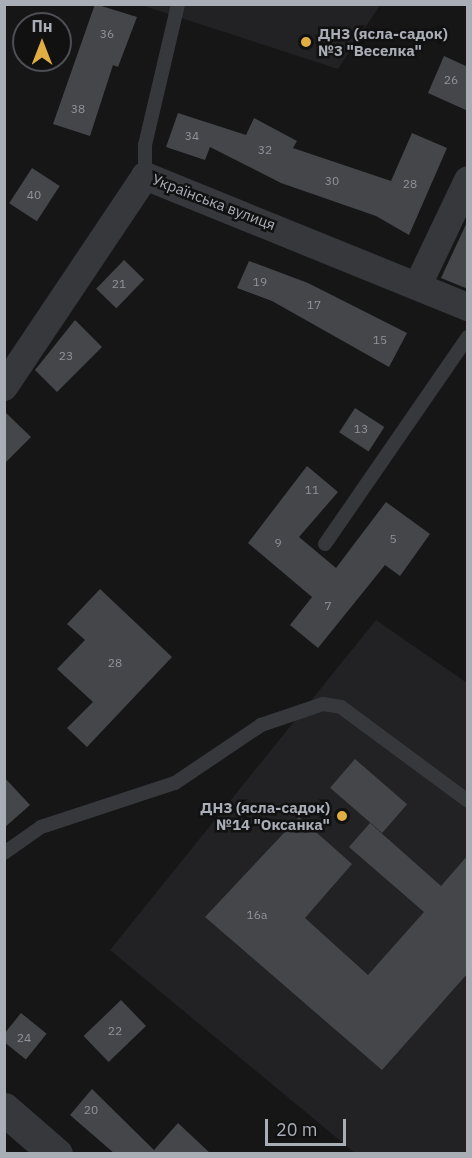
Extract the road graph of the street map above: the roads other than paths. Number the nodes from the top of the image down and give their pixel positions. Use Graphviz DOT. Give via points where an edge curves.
graph roads {
  1 [pos="178,4"];
  2 [pos="145,176"];
  3 [pos="468,180"];
  4 [pos="418,285"];
  5 [pos="468,307"];
  6 [pos="468,338"];
  7 [pos="4,387"];
  8 [pos="325,543"];
  9 [pos="468,801"];
  10 [pos="4,853"];
  11 [pos="4,1109"];
  12 [pos="56,1154"];
  1 -- 2 [label="lane" via="145,145"];
  2 -- 4 [label="street, Українська вулиця"];
  2 -- 7 [label="street, Українська вулиця"];
  3 -- 4 [label="street"];
  4 -- 5 [label="street, Українська вулиця"];
  6 -- 8 [label="lane"];
  9 -- 10 [label="lane" via="341,707 323,704 261,725 175,783 41,827"];
  11 -- 12 [label="street"];
}
